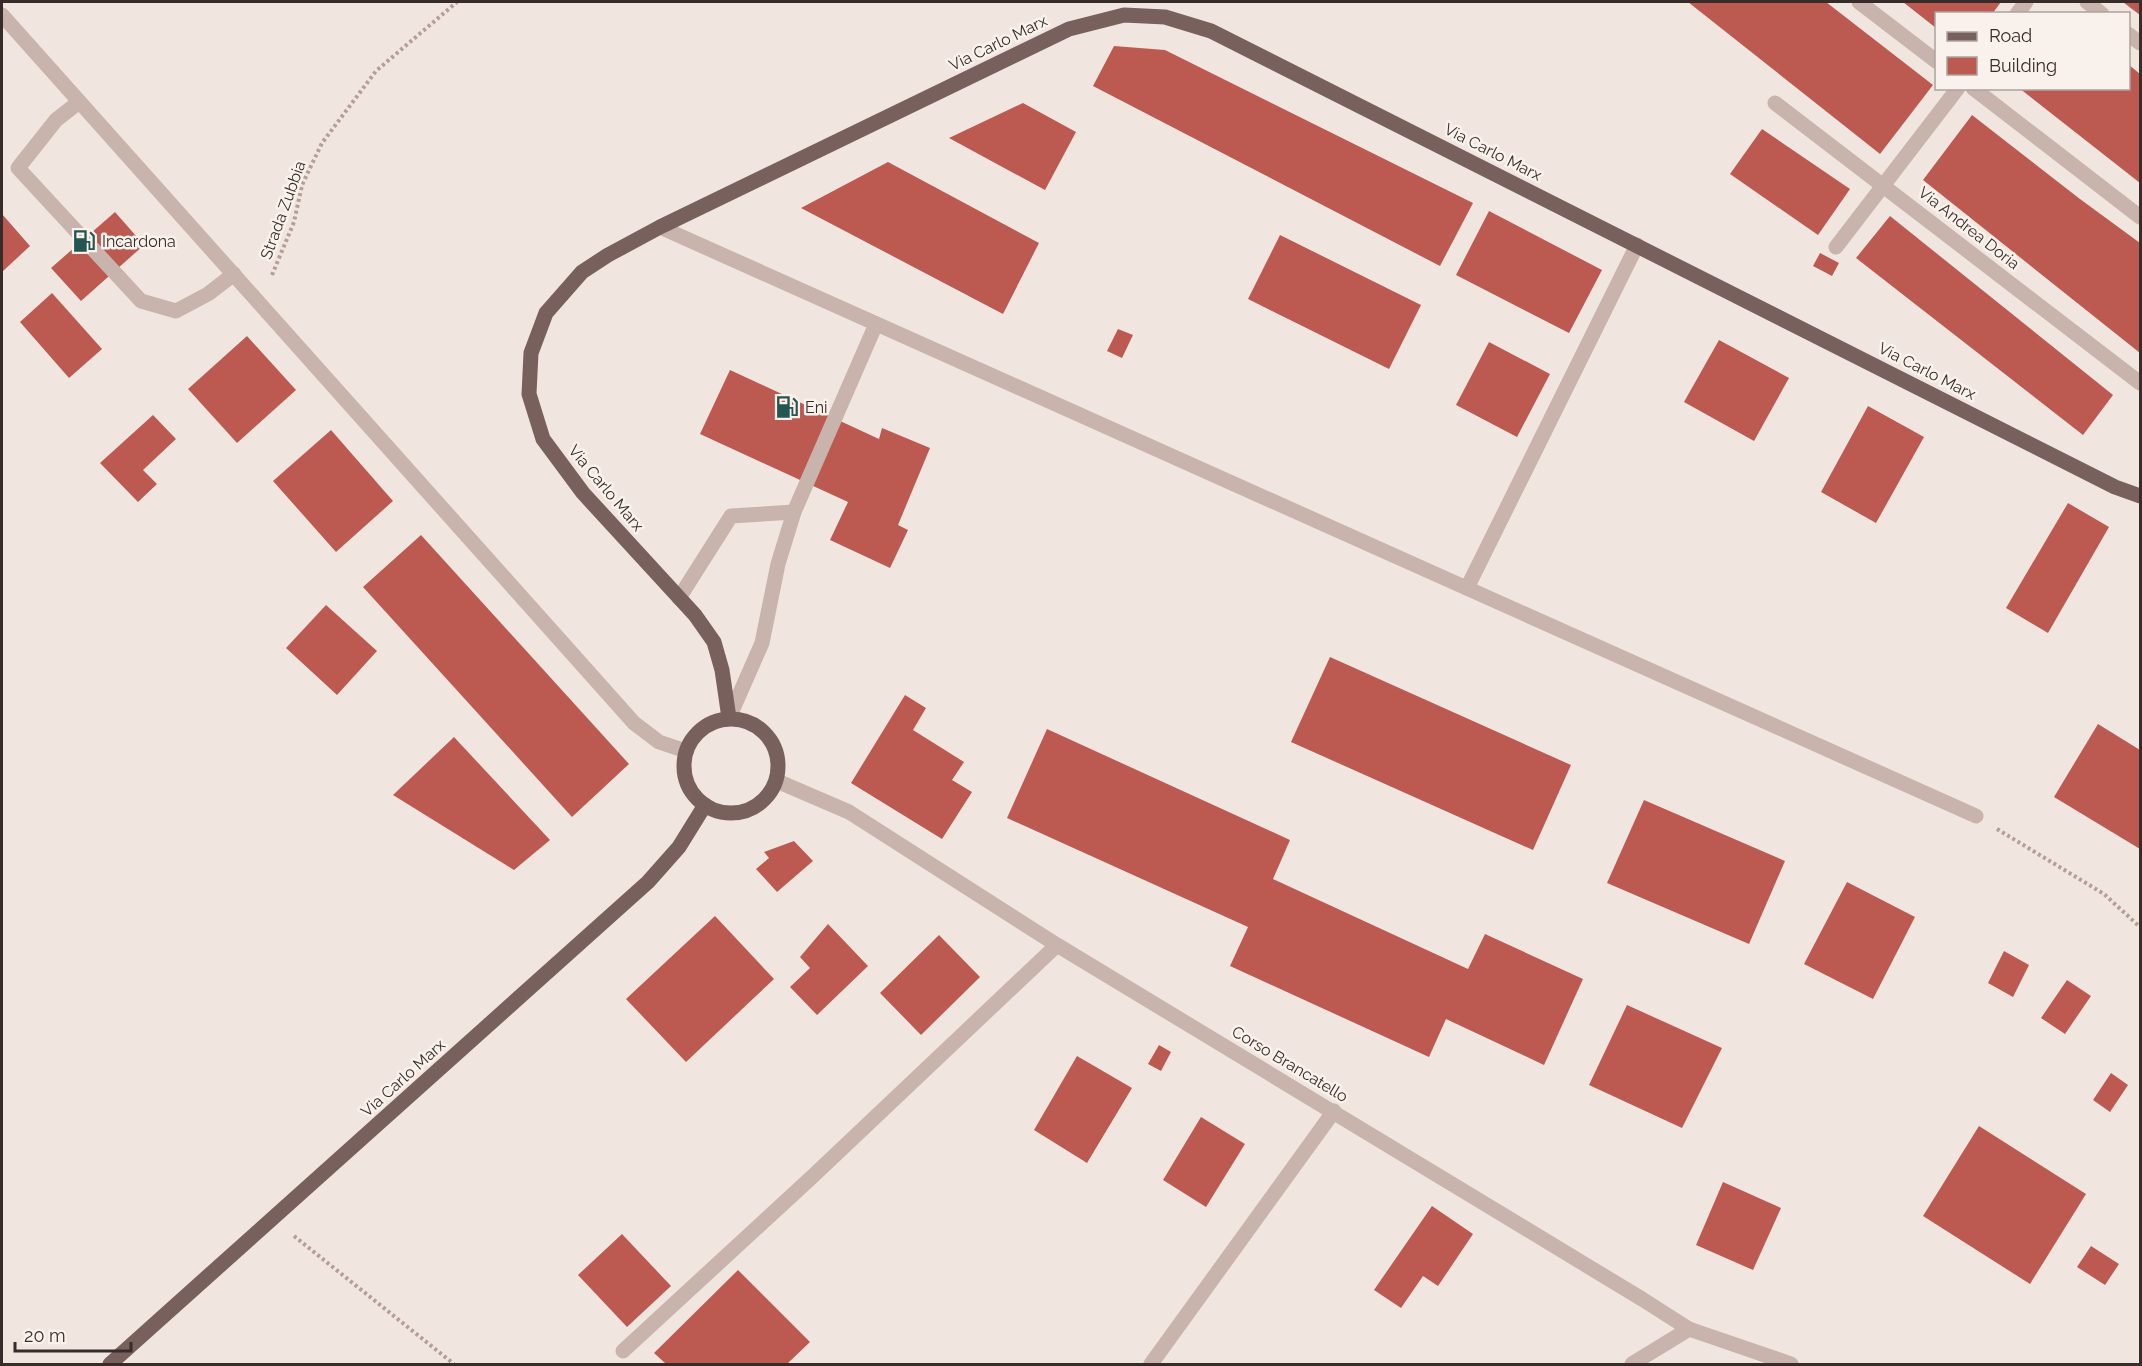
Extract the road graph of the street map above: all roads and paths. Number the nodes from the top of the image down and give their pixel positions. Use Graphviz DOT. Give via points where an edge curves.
graph roads {
  1 [pos="457,2"];
  2 [pos="1859,2"];
  3 [pos="2086,2"];
  4 [pos="2099,12"];
  5 [pos="2,15"];
  6 [pos="1935,60"];
  7 [pos="1956,90"];
  8 [pos="1976,90"];
  9 [pos="79,102"];
  10 [pos="1775,103"];
  11 [pos="1883,185"];
  12 [pos="2140,217"];
  13 [pos="660,227"];
  14 [pos="1637,245"];
  15 [pos="1836,247"];
  16 [pos="234,274"];
  17 [pos="252,295"];
  18 [pos="876,324"];
  19 [pos="2140,383"];
  20 [pos="2140,496"];
  21 [pos="794,512"];
  22 [pos="1467,588"];
  23 [pos="679,598"];
  24 [pos="729,718"];
  25 [pos="686,751"];
  26 [pos="777,781"];
  27 [pos="705,805"];
  28 [pos="1976,816"];
  29 [pos="2140,927"];
  30 [pos="1057,945"];
  31 [pos="1334,1111"];
  32 [pos="273,1218"];
  33 [pos="1689,1329"];
  34 [pos="623,1351"];
  35 [pos="110,1365"];
  36 [pos="454,1365"];
  37 [pos="1151,1365"];
  38 [pos="1632,1365"];
  39 [pos="1791,1365"];
  1 -- 17 [label="path, Strada Zubbia" via="376,71 322,143 302,184 294,222 272,275"];
  2 -- 6 [label="street"];
  3 -- 4 [label="street"];
  5 -- 9 [label="street"];
  7 -- 11 [label="street"];
  8 -- 12 [label="street"];
  9 -- 16 [label="street"];
  9 -- 16 [label="street" via="56,120 18,168 141,301 176,311"];
  10 -- 11 [label="street, Via Andrea Doria"];
  11 -- 15 [label="street"];
  11 -- 19 [label="street, Via Andrea Doria"];
  13 -- 14 [label="main road, Via Carlo Marx" via="1068,28 1124,15 1165,17 1211,31"];
  13 -- 18 [label="street"];
  13 -- 23 [label="main road, Via Carlo Marx" via="582,272 546,313 531,353 529,394 543,439 583,493"];
  14 -- 20 [label="main road, Via Carlo Marx" via="2115,487"];
  14 -- 22 [label="street"];
  16 -- 17 [label="street"];
  17 -- 25 [label="street" via="634,723 659,742"];
  18 -- 21 [label="street"];
  18 -- 22 [label="street"];
  21 -- 23 [label="street" via="731,516"];
  21 -- 24 [label="street" via="778,564 762,643"];
  22 -- 28 [label="street"];
  23 -- 24 [label="main road, Via Carlo Marx" via="714,642"];
  24 -- 25 [label="main road" via="702,728"];
  24 -- 26 [label="main road" via="754,724 773,742 778,754"];
  25 -- 27 [label="main road" via="686,781 693,795"];
  26 -- 27 [label="main road" via="760,804 747,811 718,812"];
  26 -- 30 [label="street, Corso Brancatello" via="849,812"];
  27 -- 32 [label="main road, Via Carlo Marx" via="679,847 648,882"];
  28 -- 29 [label="path" via="2104,894"];
  30 -- 31 [label="street, Corso Brancatello"];
  30 -- 34 [label="street"];
  31 -- 33 [label="street, Corso Brancatello"];
  31 -- 37 [label="street"];
  32 -- 35 [label="main road, Via Carlo Marx"];
  32 -- 36 [label="path"];
  33 -- 38 [label="street"];
  33 -- 39 [label="street, Corso Brancatello"];
}
